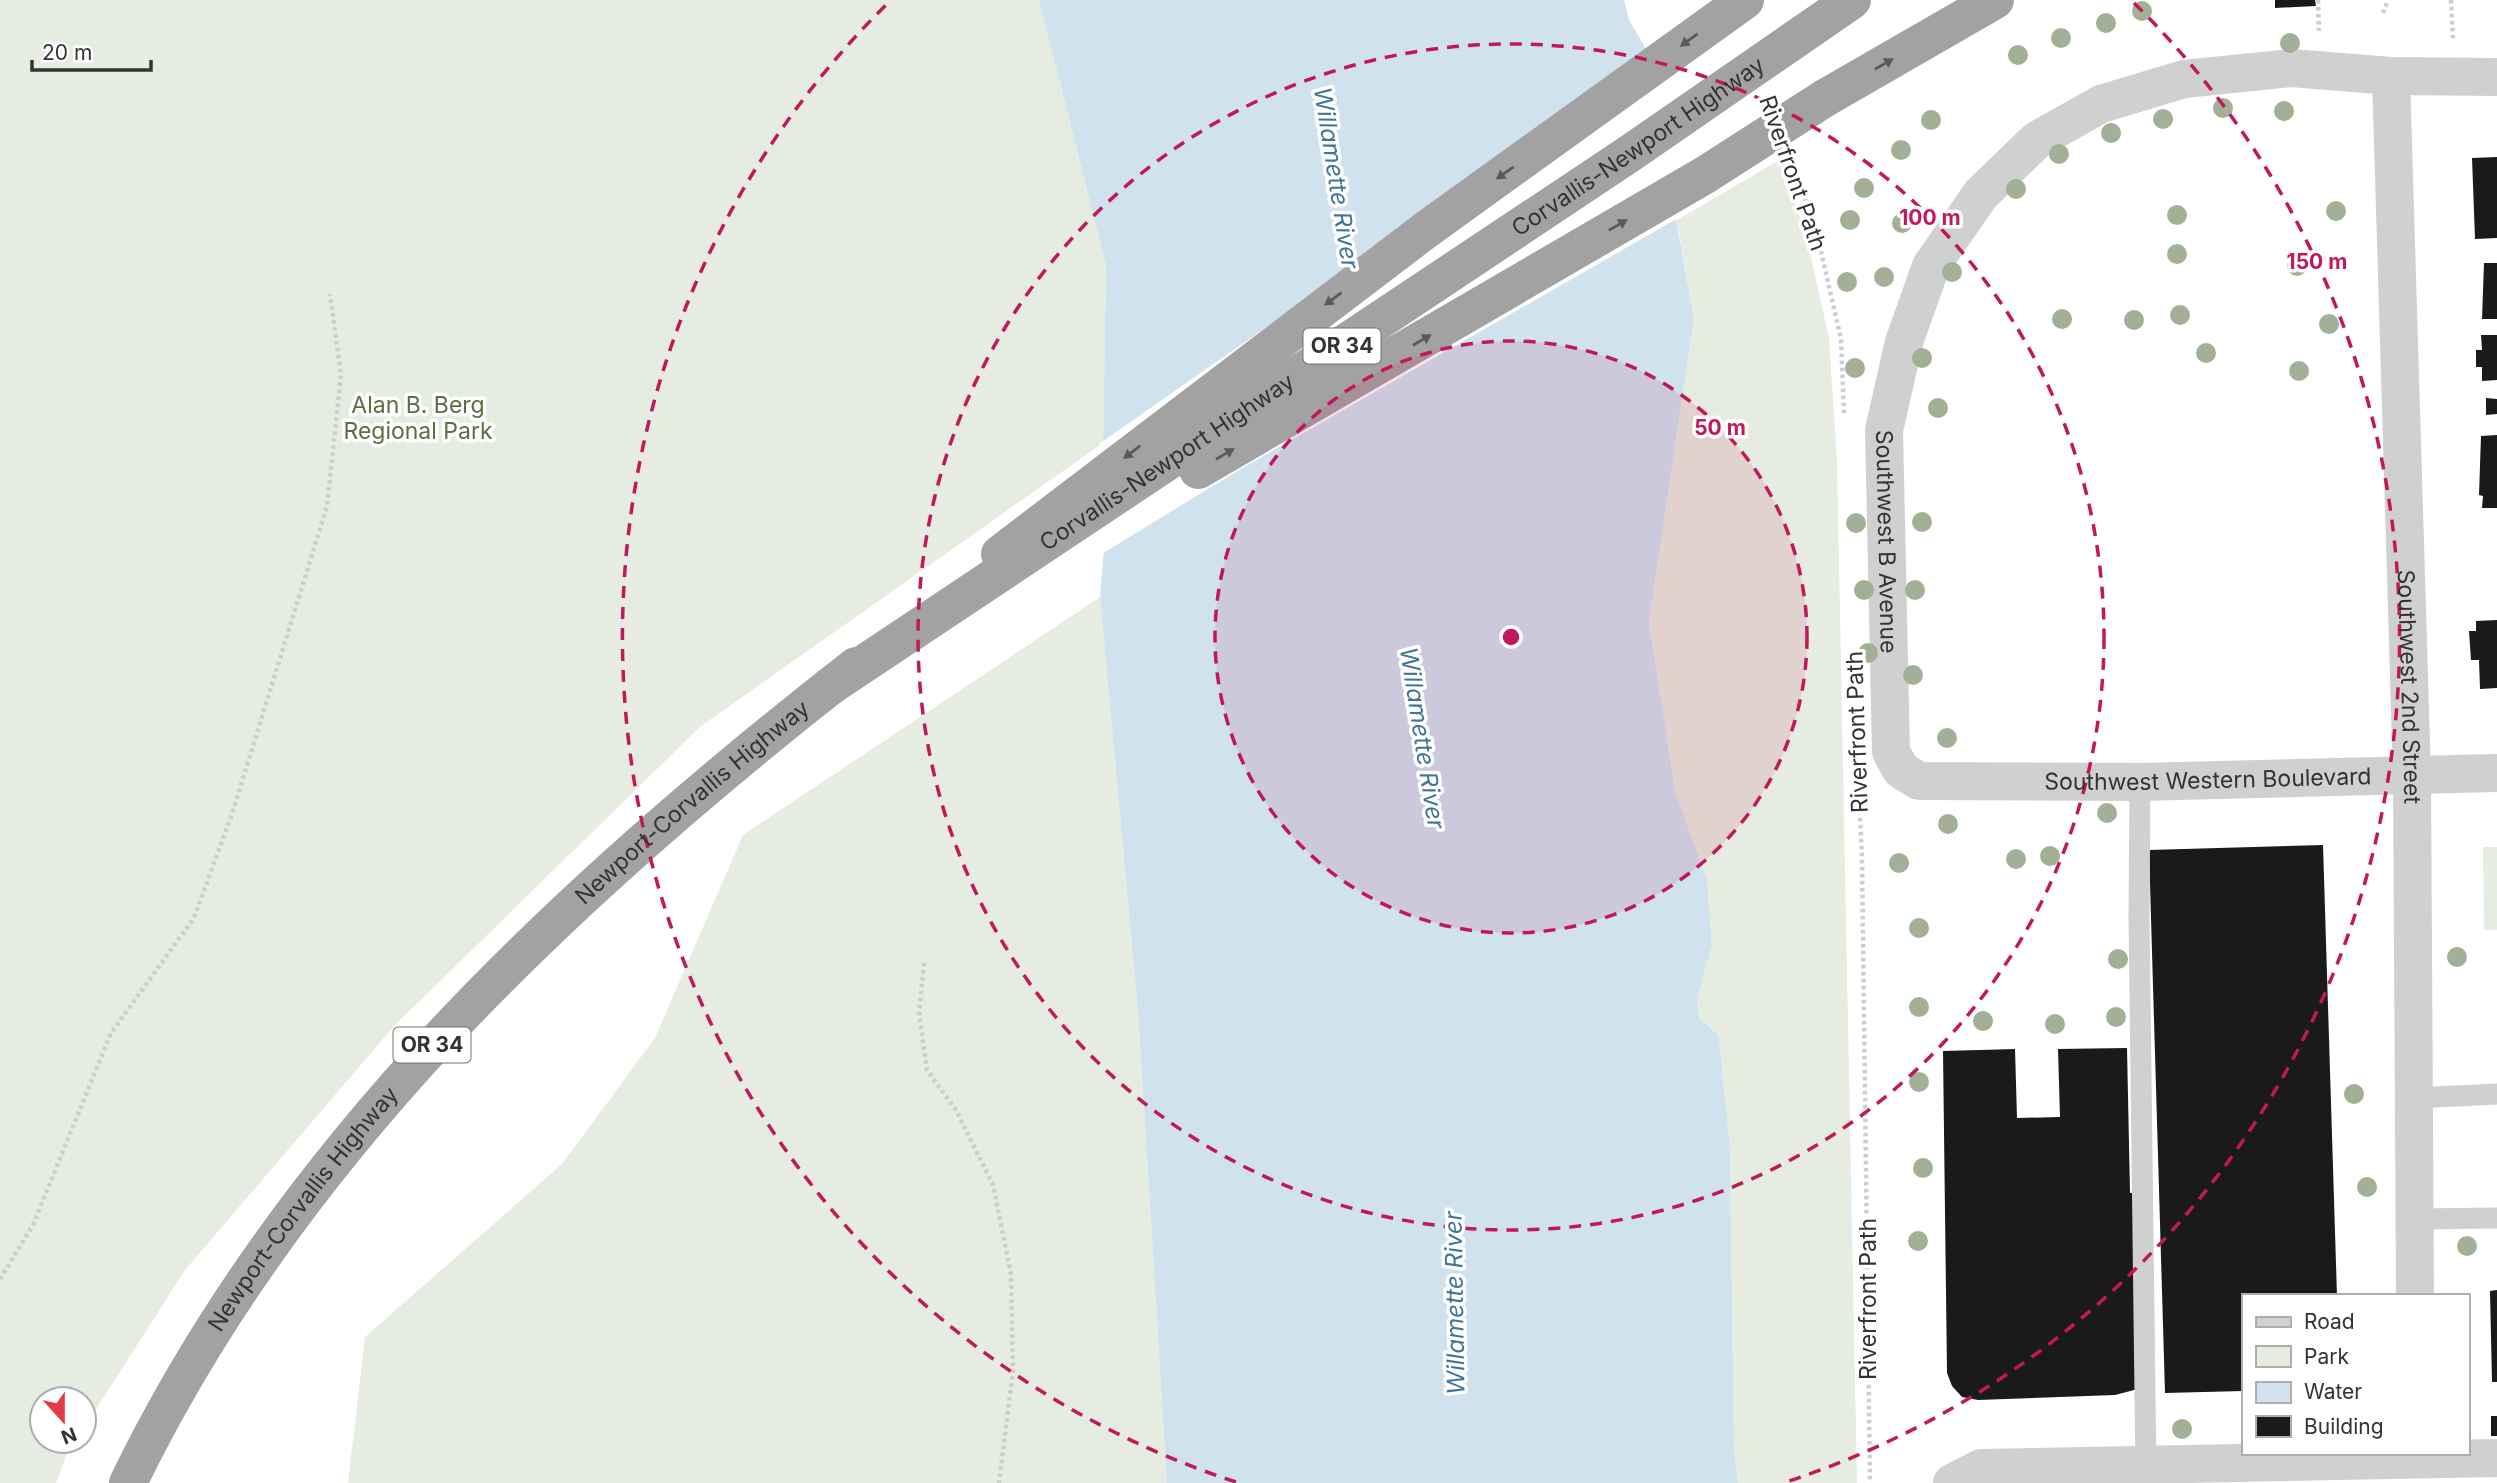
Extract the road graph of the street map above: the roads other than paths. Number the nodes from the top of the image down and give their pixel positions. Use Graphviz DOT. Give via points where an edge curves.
graph roads {
  1 [pos="1745,0"];
  2 [pos="1852,0"];
  3 [pos="1995,0"];
  4 [pos="2391,76"];
  5 [pos="2497,78"];
  6 [pos="829,687"];
  7 [pos="2497,774"];
  8 [pos="2412,776"];
  9 [pos="1919,781"];
  10 [pos="2140,782"];
  11 [pos="2497,1094"];
  12 [pos="2415,1098"];
  13 [pos="2497,1218"];
  14 [pos="2416,1219"];
  15 [pos="2415,1294"];
  16 [pos="2497,1458"];
  17 [pos="2415,1465"];
  18 [pos="2146,1474"];
  19 [pos="1967,1475"];
  20 [pos="128,1483"];
  1 -- 6 [label="highway, one-way, bridge" via="1427,229"];
  2 -- 6 [label="highway, Corvallis-Newport Highway / OR 34, bridge"];
  6 -- 3 [label="highway, one-way, bridge" via="1693,182 1825,98"];
  4 -- 5 [label="street, Southwest B Avenue"];
  4 -- 8 [label="street, Southwest 2nd Street"];
  4 -- 9 [label="street, Southwest B Avenue" via="2291,68 2184,79 2101,104 2037,140 1981,194 1931,266 1904,342 1884,430 1891,751 1901,770"];
  6 -- 20 [label="highway, Newport-Corvallis Highway / OR 34" via="577,900 426,1052 307,1196 242,1285 189,1367"];
  7 -- 8 [label="street, Southwest Western Boulevard"];
  8 -- 10 [label="street, Southwest Western Boulevard"];
  8 -- 12 [label="street, Southwest 2nd Street"];
  9 -- 10 [label="street, Southwest Western Boulevard"];
  10 -- 18 [label="lane"];
  11 -- 12 [label="lane"];
  12 -- 14 [label="street, Southwest 2nd Street"];
  13 -- 14 [label="lane"];
  14 -- 15 [label="street, Southwest 2nd Street"];
  16 -- 17 [label="street"];
  17 -- 18 [label="street"];
  18 -- 19 [label="street"];
}
